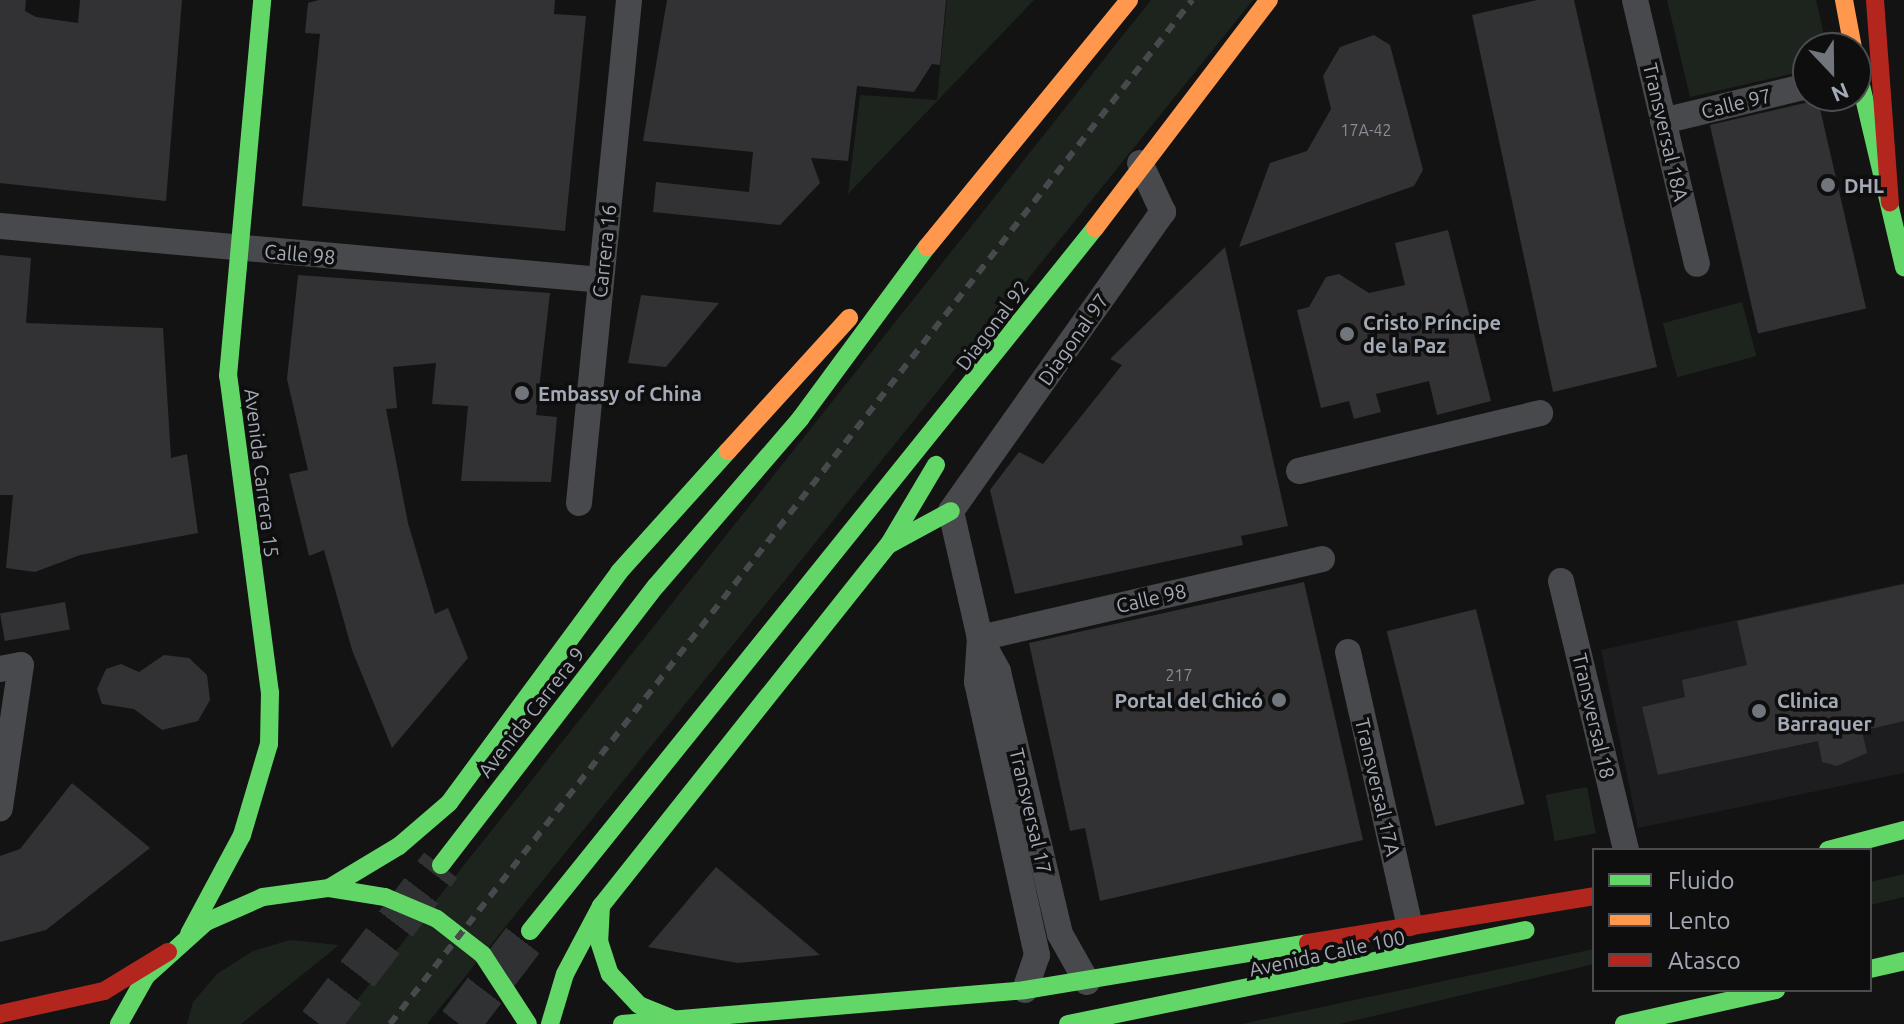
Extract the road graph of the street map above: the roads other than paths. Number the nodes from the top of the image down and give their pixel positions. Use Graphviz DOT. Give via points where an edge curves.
graph roads {
  1 [pos="262,0"];
  2 [pos="629,0"];
  3 [pos="1129,0"];
  4 [pos="1269,0"];
  5 [pos="1635,0"];
  6 [pos="1844,0"];
  7 [pos="1875,0"];
  8 [pos="1850,32"];
  9 [pos="1792,90"];
  10 [pos="1868,112"];
  11 [pos="1663,121"];
  12 [pos="1140,163"];
  13 [pos="1890,202"];
  14 [pos="951,214"];
  15 [pos="0,226"];
  16 [pos="237,248"];
  17 [pos="1697,264"];
  18 [pos="1904,267"];
  19 [pos="601,280"];
  20 [pos="1003,350"];
  21 [pos="1540,413"];
  22 [pos="1299,471"];
  23 [pos="579,503"];
  24 [pos="951,511"];
  25 [pos="889,544"];
  26 [pos="1322,559"];
  27 [pos="1561,581"];
  28 [pos="980,638"];
  29 [pos="1348,652"];
  30 [pos="11,667"];
  31 [pos="0,808"];
  32 [pos="1904,830"];
  33 [pos="1626,848"];
  34 [pos="1836,848"];
  35 [pos="441,865"];
  36 [pos="329,888"];
  37 [pos="1592,896"];
  38 [pos="601,906"];
  39 [pos="1592,912"];
  40 [pos="1409,923"];
  41 [pos="530,931"];
  42 [pos="189,934"];
  43 [pos="168,952"];
  44 [pos="1904,961"];
  45 [pos="1872,969"];
  46 [pos="1087,982"];
  47 [pos="1025,990"];
  48 [pos="1767,992"];
  49 [pos="0,1014"];
  50 [pos="702,1021"];
  51 [pos="119,1024"];
  52 [pos="528,1024"];
  53 [pos="550,1024"];
  54 [pos="622,1024"];
  55 [pos="1068,1024"];
  56 [pos="1624,1024"];
  1 -- 16 [label="main road, Avenida Carrera 15"];
  2 -- 19 [label="street, Carrera 16"];
  3 -- 14 [label="main road"];
  4 -- 12 [label="main road, Diagonal 92"];
  5 -- 11 [label="street, Transversal 18A"];
  6 -- 8 [label="main road"];
  7 -- 13 [label="main road"];
  9 -- 11 [label="street, Calle 97"];
  10 -- 13 [label="main road"];
  11 -- 17 [label="street, Transversal 18A"];
  12 -- 20 [label="main road, Diagonal 92"];
  12 -- 24 [label="street, Diagonal 97" via="1163,212"];
  13 -- 18 [label="main road"];
  14 -- 35 [label="main road, Avenida Carrera 9" via="800,419 656,586"];
  14 -- 36 [label="main road" via="754,416 619,572 449,803 399,846"];
  15 -- 16 [label="street, Calle 98"];
  16 -- 19 [label="street, Calle 98"];
  16 -- 42 [label="main road, Avenida Carrera 15" via="230,426 262,630 269,744 242,835"];
  19 -- 23 [label="street, Carrera 16"];
  20 -- 25 [label="main road"];
  20 -- 41 [label="main road, Diagonal 92"];
  21 -- 22 [label="street"];
  24 -- 25 [label="main road"];
  24 -- 28 [label="street, Transversal 17"];
  25 -- 38 [label="main road"];
  26 -- 28 [label="street, Calle 98"];
  27 -- 33 [label="street, Transversal 18"];
  28 -- 46 [label="street, Transversal 17" via="998,671 1060,934"];
  28 -- 47 [label="street, Transversal 17" via="977,682 1037,955"];
  29 -- 40 [label="street, Transversal 17A"];
  30 -- 31 [label="street"];
  32 -- 34 [label="main road"];
  36 -- 42 [label="main road" via="263,897"];
  36 -- 52 [label="main road" via="412,906 461,935 502,977"];
  37 -- 40 [label="main road"];
  38 -- 50 [label="main road" via="603,958 623,991 658,1015"];
  38 -- 53 [label="main road" via="565,974"];
  39 -- 55 [label="main road, Avenida Calle 100" via="1217,999"];
  40 -- 46 [label="main road"];
  42 -- 43 [label="main road"];
  43 -- 49 [label="main road" via="104,991"];
  43 -- 51 [label="main road"];
  44 -- 45 [label="main road"];
  46 -- 47 [label="main road"];
  47 -- 50 [label="main road"];
  48 -- 56 [label="main road"];
  50 -- 54 [label="main road"];
}
